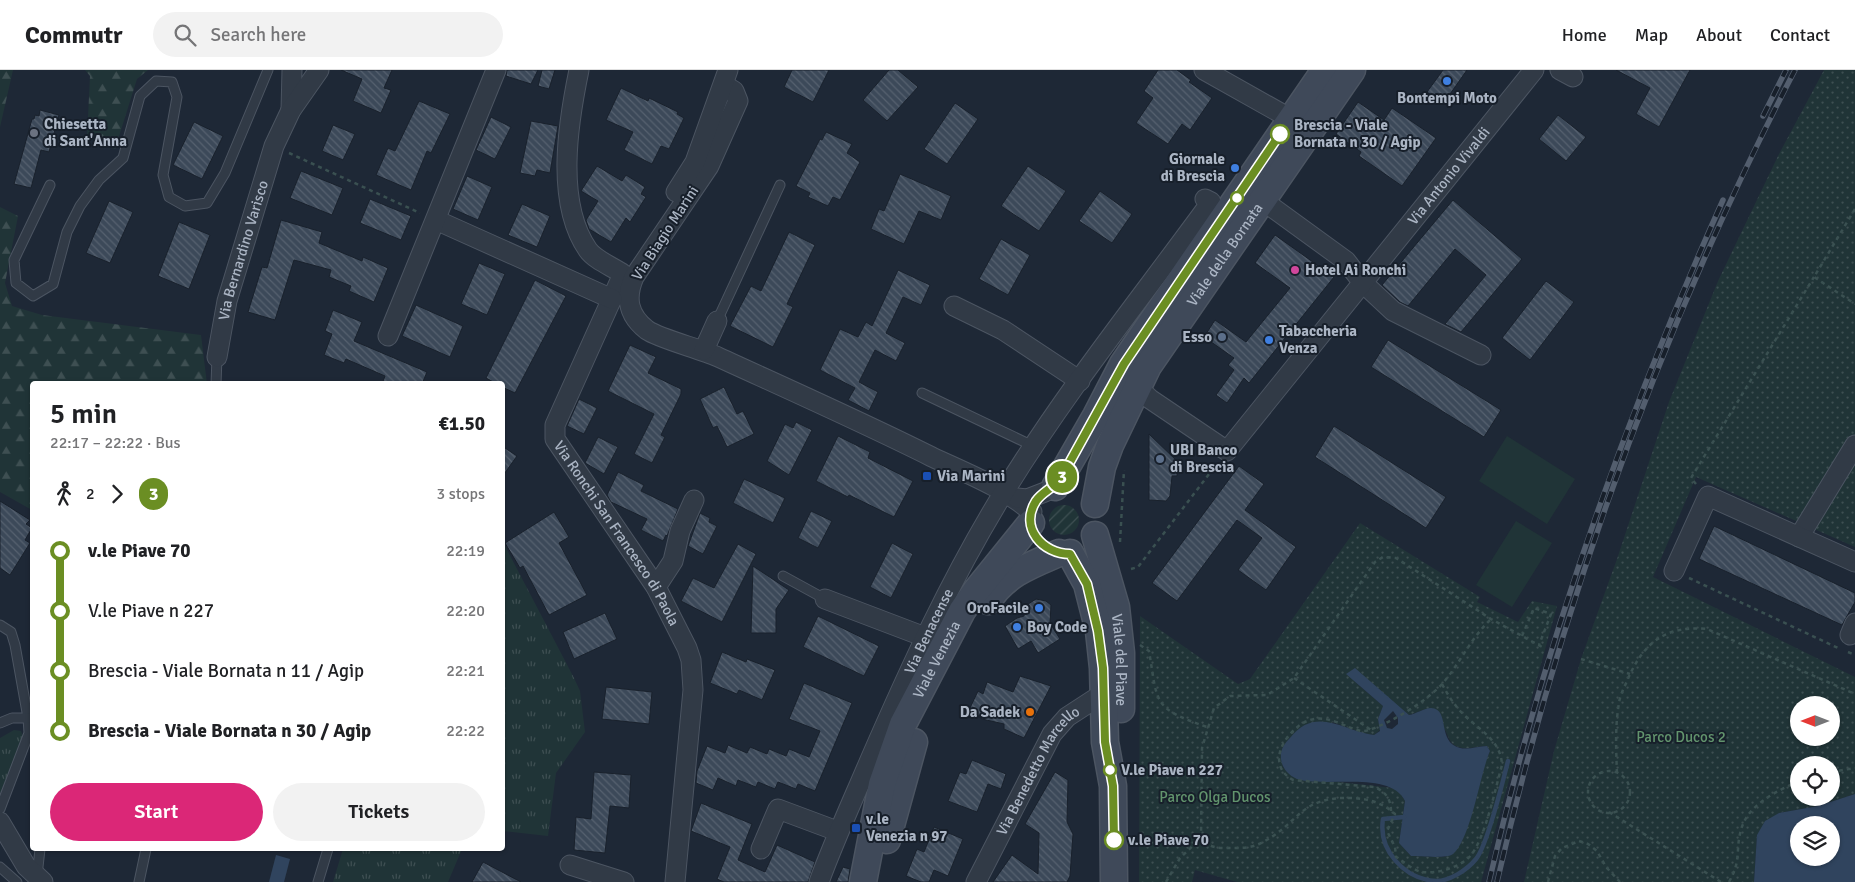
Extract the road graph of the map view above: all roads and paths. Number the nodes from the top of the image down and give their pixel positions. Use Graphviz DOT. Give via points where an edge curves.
graph roads {
  1 [pos="268,70"];
  2 [pos="292,70"];
  3 [pos="319,70"];
  4 [pos="496,70"];
  5 [pos="579,70"];
  6 [pos="1204,70"];
  7 [pos="1325,70"];
  8 [pos="1352,70"];
  9 [pos="1534,70"];
  10 [pos="726,77"];
  11 [pos="291,110"];
  12 [pos="1291,119"];
  13 [pos="274,146"];
  14 [pos="50,184"];
  15 [pos="780,185"];
  16 [pos="1205,199"];
  17 [pos="1262,200"];
  18 [pos="1855,209"];
  19 [pos="436,220"];
  20 [pos="623,274"];
  21 [pos="1814,277"];
  22 [pos="1362,283"];
  23 [pos="612,299"];
  24 [pos="1855,304"];
  25 [pos="954,306"];
  26 [pos="718,321"];
  27 [pos="388,336"];
  28 [pos="704,350"];
  29 [pos="1482,355"];
  30 [pos="217,357"];
  31 [pos="216,381"];
  32 [pos="1080,381"];
  33 [pos="1138,387"];
  34 [pos="922,393"];
  35 [pos="1855,445"];
  36 [pos="1033,446"];
  37 [pos="1227,451"];
  38 [pos="1124,466"];
  39 [pos="1708,496"];
  40 [pos="694,500"];
  41 [pos="1030,501"];
  42 [pos="1095,504"];
  43 [pos="1095,535"];
  44 [pos="1799,537"];
  45 [pos="1120,546"];
  46 [pos="1064,554"];
  47 [pos="1855,562"];
  48 [pos="1131,569"];
  49 [pos="1674,571"];
  50 [pos="783,576"];
  51 [pos="656,587"];
  52 [pos="825,600"];
  53 [pos="1491,619"];
  54 [pos="0,625"];
  55 [pos="1522,636"];
  56 [pos="925,637"];
  57 [pos="1131,645"];
  58 [pos="1539,645"];
  59 [pos="1544,648"];
  60 [pos="1855,656"];
  61 [pos="1581,660"];
  62 [pos="1630,674"];
  63 [pos="1294,678"];
  64 [pos="1442,684"];
  65 [pos="1113,687"];
  66 [pos="928,694"];
  67 [pos="1855,694"];
  68 [pos="28,718"];
  69 [pos="0,723"];
  70 [pos="1207,727"];
  71 [pos="1371,730"];
  72 [pos="1855,768"];
  73 [pos="1840,770"];
  74 [pos="1617,773"];
  75 [pos="882,784"];
  76 [pos="1790,785"];
  77 [pos="851,804"];
  78 [pos="0,809"];
  79 [pos="1391,811"];
  80 [pos="876,812"];
  81 [pos="1609,812"];
  82 [pos="0,822"];
  83 [pos="837,831"];
  84 [pos="1201,838"];
  85 [pos="761,849"];
  86 [pos="40,851"];
  87 [pos="146,851"];
  88 [pos="327,851"];
  89 [pos="570,865"];
  90 [pos="0,868"];
  91 [pos="40,879"];
  92 [pos="17,882"];
  93 [pos="139,882"];
  94 [pos="318,882"];
  95 [pos="624,882"];
  96 [pos="675,882"];
  97 [pos="818,882"];
  98 [pos="864,882"];
  99 [pos="878,882"];
  100 [pos="976,882"];
  101 [pos="1114,882"];
  102 [pos="1166,882"];
  103 [pos="1548,882"];
  104 [pos="1620,882"];
  105 [pos="1721,882"];
  106 [pos="1729,882"];
  1 -- 14 [label="lane" via="225,172 207,203 185,206 169,197 164,175 177,97 172,82 156,81 140,96 123,158 99,180 80,206 67,232 53,284 33,296 16,283 14,260"];
  2 -- 11 [label="street, Via Bernardino Varisco"];
  3 -- 11 [label="street, Via Bernardino Varisco"];
  4 -- 19 [label="street"];
  5 -- 20 [label="street" via="570,128 569,202 589,252"];
  6 -- 12 [label="street"];
  7 -- 12 [label="main road, Viale della Bornata"];
  8 -- 17 [label="main road, Viale della Bornata"];
  9 -- 22 [label="street, Via Antonio Vivaldi"];
  10 -- 20 [label="street, Via Ronchi San Francesco di Paola" via="695,162"];
  10 -- 28 [label="street, Via Biagio Marini" via="738,101 709,166 634,276 628,296 635,318 649,331"];
  11 -- 13 [label="street, Via Bernardino Varisco"];
  12 -- 41 [label="main road, Viale della Bornata" via="1124,364 1096,416"];
  13 -- 19 [label="path"];
  13 -- 30 [label="street, Via Bernardino Varisco" via="227,301"];
  15 -- 26 [label="lane"];
  16 -- 32 [label="street" via="1211,202"];
  17 -- 22 [label="street" via="1346,261"];
  17 -- 33 [label="main road, Viale della Bornata" via="1148,366"];
  18 -- 21 [label="path"];
  19 -- 23 [label="street"];
  19 -- 27 [label="street"];
  20 -- 23 [label="street, Via Ronchi San Francesco di Paola"];
  21 -- 24 [label="path"];
  21 -- 39 [label="path" via="1691,478"];
  22 -- 29 [label="street" via="1393,311"];
  22 -- 37 [label="street, Via Antonio Vivaldi"];
  23 -- 51 [label="street, Via Ronchi San Francesco di Paola" via="556,425 555,439"];
  25 -- 32 [label="street" via="1003,330"];
  26 -- 28 [label="street"];
  28 -- 41 [label="street, Via Biagio Marini"];
  30 -- 31 [label="lane"];
  32 -- 36 [label="street"];
  33 -- 37 [label="street" via="1150,400"];
  33 -- 42 [label="main road, Viale della Bornata" via="1102,467"];
  34 -- 36 [label="lane"];
  35 -- 44 [label="street"];
  36 -- 41 [label="street"];
  37 -- 48 [label="path" via="1138,567"];
  38 -- 45 [label="path"];
  39 -- 44 [label="street"];
  39 -- 49 [label="street"];
  40 -- 51 [label="street" via="680,531 673,561"];
  41 -- 42 [label="main road" via="1067,486 1078,488"];
  41 -- 46 [label="main road" via="1034,534 1040,544"];
  41 -- 56 [label="street, Via Benacense"];
  41 -- 75 [label="main road, Viale Venezia" via="962,612 903,724"];
  42 -- 43 [label="main road" via="1098,525"];
  43 -- 46 [label="main road" via="1080,550"];
  43 -- 65 [label="main road, Viale del Piave" via="1116,607"];
  44 -- 47 [label="street"];
  46 -- 65 [label="main road, Viale del Piave" via="1087,584"];
  46 -- 66 [label="main road, Viale Venezia" via="1024,567 992,594 939,682"];
  49 -- 60 [label="path"];
  50 -- 52 [label="lane"];
  51 -- 96 [label="street, Via Ronchi San Francesco di Paola" via="691,660 693,690"];
  52 -- 56 [label="street, Viale Venezia"];
  53 -- 55 [label="path"];
  53 -- 63 [label="path" via="1396,558 1382,557 1362,578"];
  53 -- 64 [label="path"];
  54 -- 68 [label="lane" via="11,632 15,645"];
  55 -- 58 [label="path"];
  55 -- 58 [label="path" via="1534,608 1551,614"];
  56 -- 77 [label="street, Via Benacense"];
  57 -- 70 [label="path" via="1144,645 1149,650 1156,695 1161,704 1184,719"];
  58 -- 59 [label="path"];
  61 -- 62 [label="path"];
  62 -- 67 [label="path" via="1642,652 1652,643 1663,635 1693,628 1715,632"];
  62 -- 74 [label="path" via="1619,700"];
  63 -- 70 [label="path" via="1267,695 1237,695 1224,699 1214,708"];
  63 -- 71 [label="path"];
  64 -- 71 [label="path" via="1407,712"];
  64 -- 79 [label="path" via="1462,713 1493,741 1502,756 1486,820 1471,856 1439,871 1421,872 1396,857 1387,831 1395,814"];
  65 -- 100 [label="street, Via Benedetto Marcello" via="1067,717 1052,734"];
  65 -- 101 [label="main road, Viale del Piave" via="1120,744 1113,786"];
  66 -- 75 [label="street, Viale Venezia" via="897,761"];
  66 -- 99 [label="main road, Viale Venezia"];
  68 -- 69 [label="lane" via="12,718"];
  68 -- 78 [label="lane" via="28,733"];
  70 -- 84 [label="path" via="1201,758"];
  71 -- 79 [label="path" via="1362,731 1329,719 1306,722 1283,742 1278,761 1283,773 1293,780 1380,789 1389,798"];
  72 -- 73 [label="path"];
  74 -- 81 [label="path" via="1627,782 1629,796 1622,808"];
  74 -- 81 [label="path" via="1604,771 1589,784 1592,803 1602,812"];
  75 -- 77 [label="street, Via Benacense"];
  75 -- 80 [label="main road, Viale Venezia"];
  76 -- 106 [label="path" via="1777,791 1746,817 1741,829 1736,869"];
  77 -- 80 [label="street"];
  77 -- 83 [label="street, Via Benacense"];
  79 -- 84 [label="path" via="1364,798 1328,798 1305,808 1281,830 1254,845 1220,848 1209,846"];
  80 -- 98 [label="main road, Viale Venezia"];
  81 -- 105 [label="path"];
  82 -- 91 [label="street" via="26,866"];
  83 -- 85 [label="street" via="778,809"];
  83 -- 97 [label="street, Via Benacense"];
  84 -- 102 [label="path" via="1180,858"];
  86 -- 91 [label="lane"];
  87 -- 93 [label="lane"];
  88 -- 94 [label="lane"];
  89 -- 95 [label="street"];
  90 -- 92 [label="lane"];
  103 -- 104 [label="path" via="1555,856 1562,848 1579,841 1597,850 1606,867"];
}
